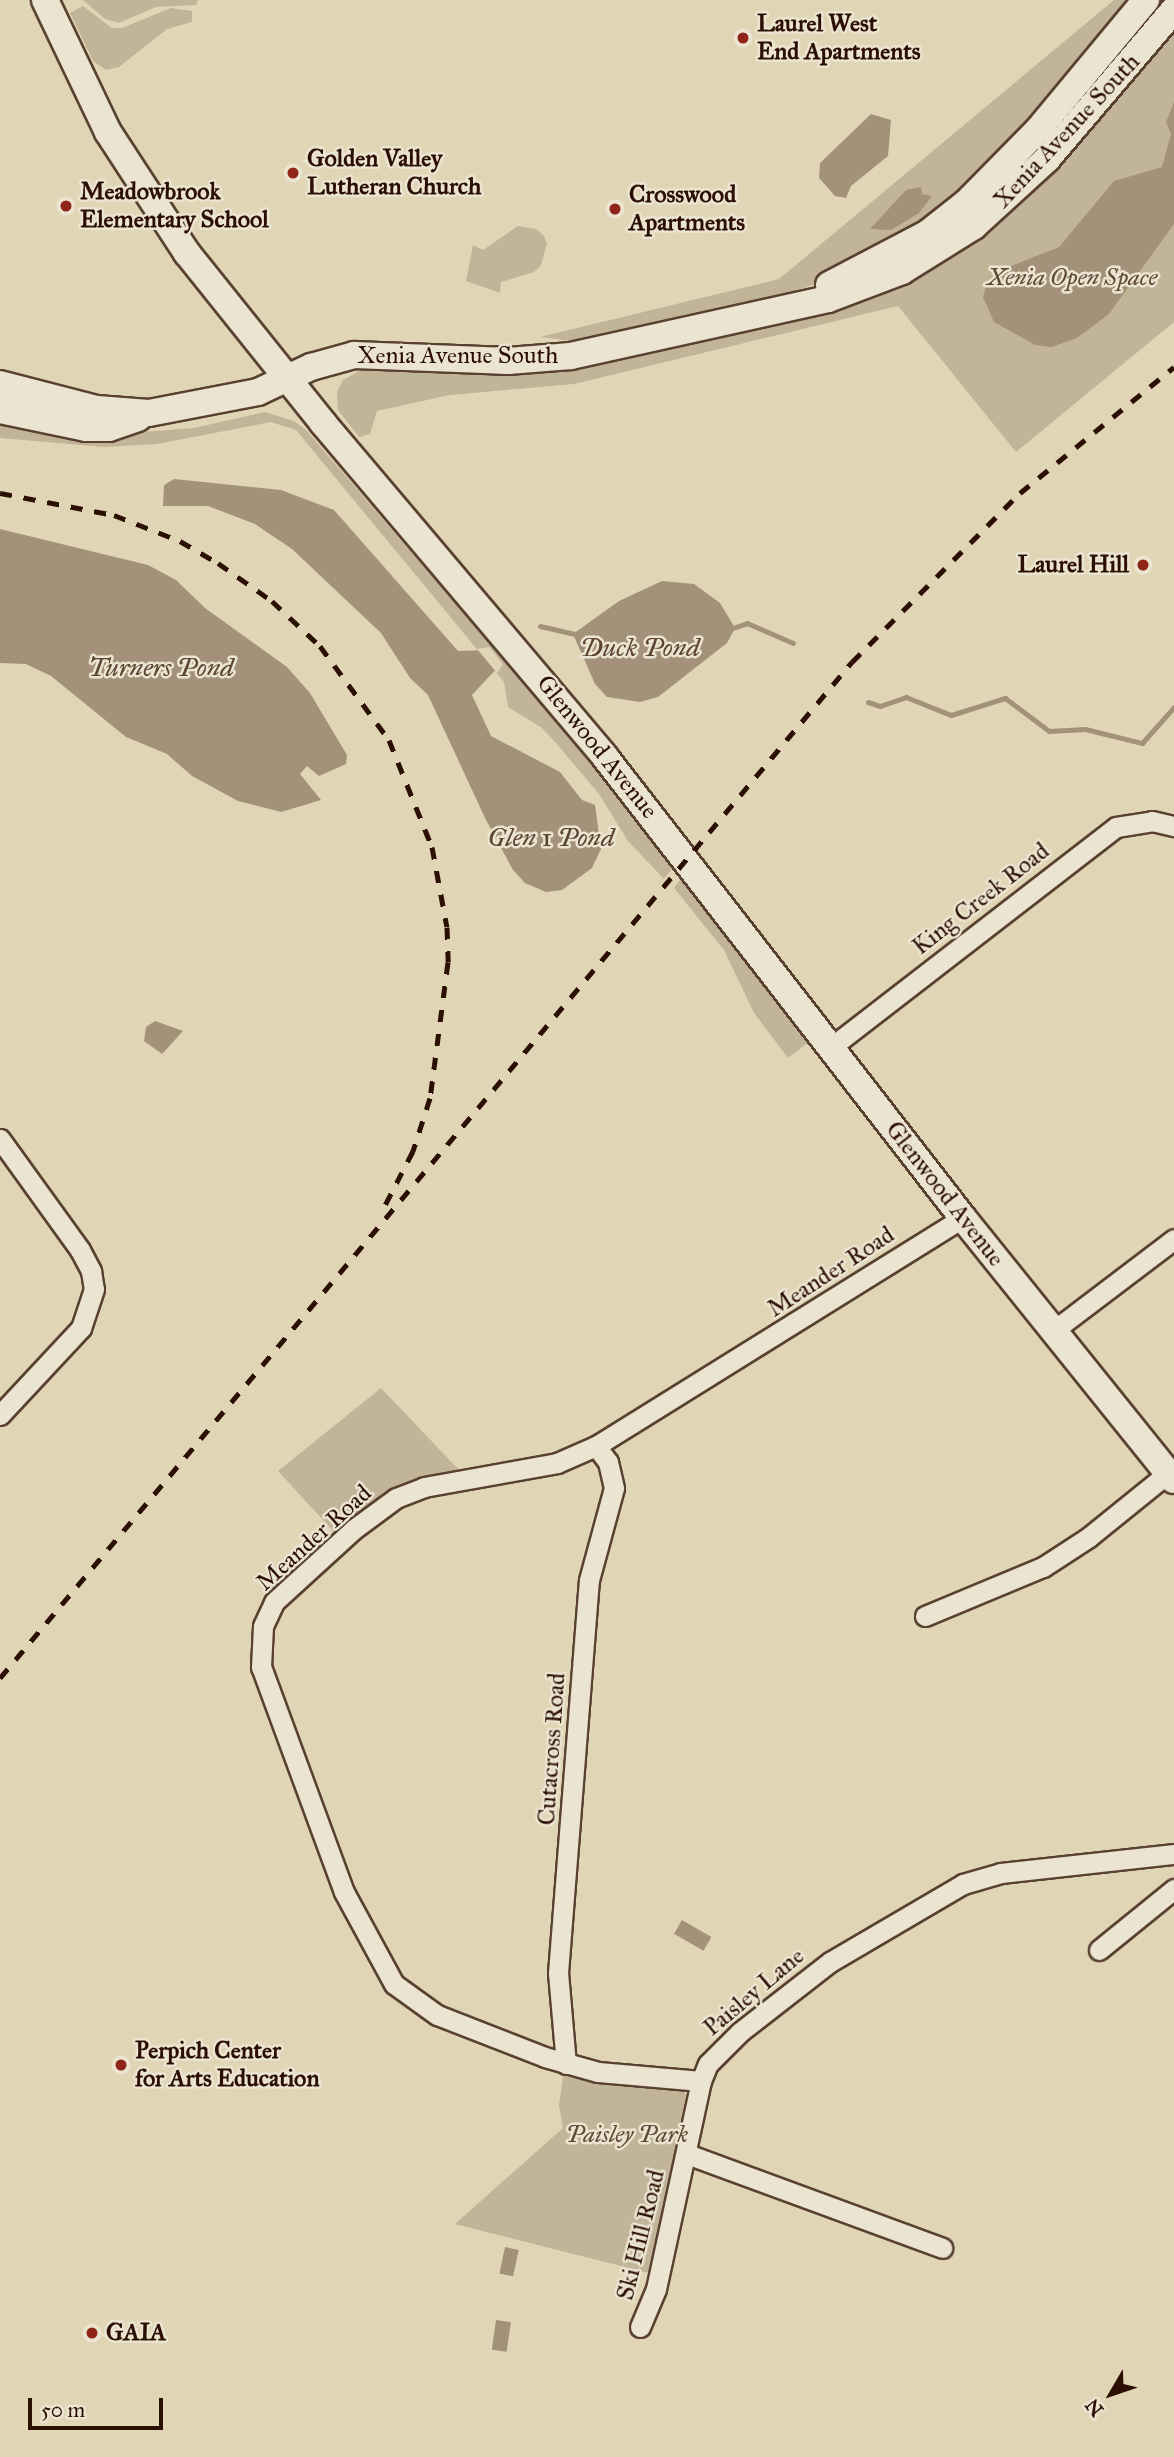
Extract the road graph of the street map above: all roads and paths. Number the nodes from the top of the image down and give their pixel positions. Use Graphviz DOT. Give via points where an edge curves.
graph roads {
  1 [pos="45,0"];
  2 [pos="1146,0"];
  3 [pos="1174,10"];
  4 [pos="714,324"];
  5 [pos="286,379"];
  6 [pos="0,384"];
  7 [pos="0,410"];
  8 [pos="149,413"];
  9 [pos="1174,826"];
  10 [pos="831,1048"];
  11 [pos="0,1139"];
  12 [pos="963,1218"];
  13 [pos="1174,1239"];
  14 [pos="1053,1331"];
  15 [pos="0,1415"];
  16 [pos="596,1447"];
  17 [pos="1171,1477"];
  18 [pos="925,1616"];
  19 [pos="1174,1854"];
  20 [pos="1174,1889"];
  21 [pos="1099,1950"];
  22 [pos="566,2064"];
  23 [pos="701,2081"];
  24 [pos="687,2154"];
  25 [pos="942,2248"];
  26 [pos="640,2327"];
  1 -- 5 [label="street, Glenwood Avenue" via="140,188"];
  2 -- 4 [label="street, Xenia Avenue South" via="1000,172 929,233 828,285"];
  3 -- 4 [label="street, Xenia Avenue South" via="1031,176 943,248 874,284"];
  4 -- 5 [label="street, Xenia Avenue South" via="539,359 362,354 311,367"];
  5 -- 8 [label="street, Xenia Avenue South" via="225,401"];
  5 -- 10 [label="street, Glenwood Avenue" via="537,673"];
  6 -- 8 [label="street" via="85,407"];
  7 -- 8 [label="street" via="86,428 109,428"];
  9 -- 10 [label="street, King Creek Road" via="1152,821 1116,827"];
  10 -- 12 [label="street, Glenwood Avenue"];
  11 -- 15 [label="street" via="80,1250 91,1271 93,1297 81,1328"];
  12 -- 14 [label="street, Glenwood Avenue"];
  12 -- 16 [label="street, Meander Road"];
  13 -- 14 [label="street"];
  14 -- 17 [label="street, Glenwood Avenue"];
  16 -- 22 [label="street, Cutacross Road" via="608,1462 614,1489 589,1580 558,1973"];
  16 -- 22 [label="street, Meander Road" via="557,1463 424,1487 382,1507 274,1602 263,1626 259,1652 344,1892 394,1984 437,2015"];
  17 -- 18 [label="street" via="1049,1564 1006,1586"];
  19 -- 23 [label="street, Paisley Lane" via="1001,1874 940,1894 782,1995 717,2054"];
  20 -- 21 [label="street"];
  22 -- 23 [label="street, Meander Road" via="598,2072"];
  23 -- 24 [label="street, Paisley Lane"];
  24 -- 25 [label="street"];
  24 -- 26 [label="street, Ski Hill Road" via="656,2290"];
}
